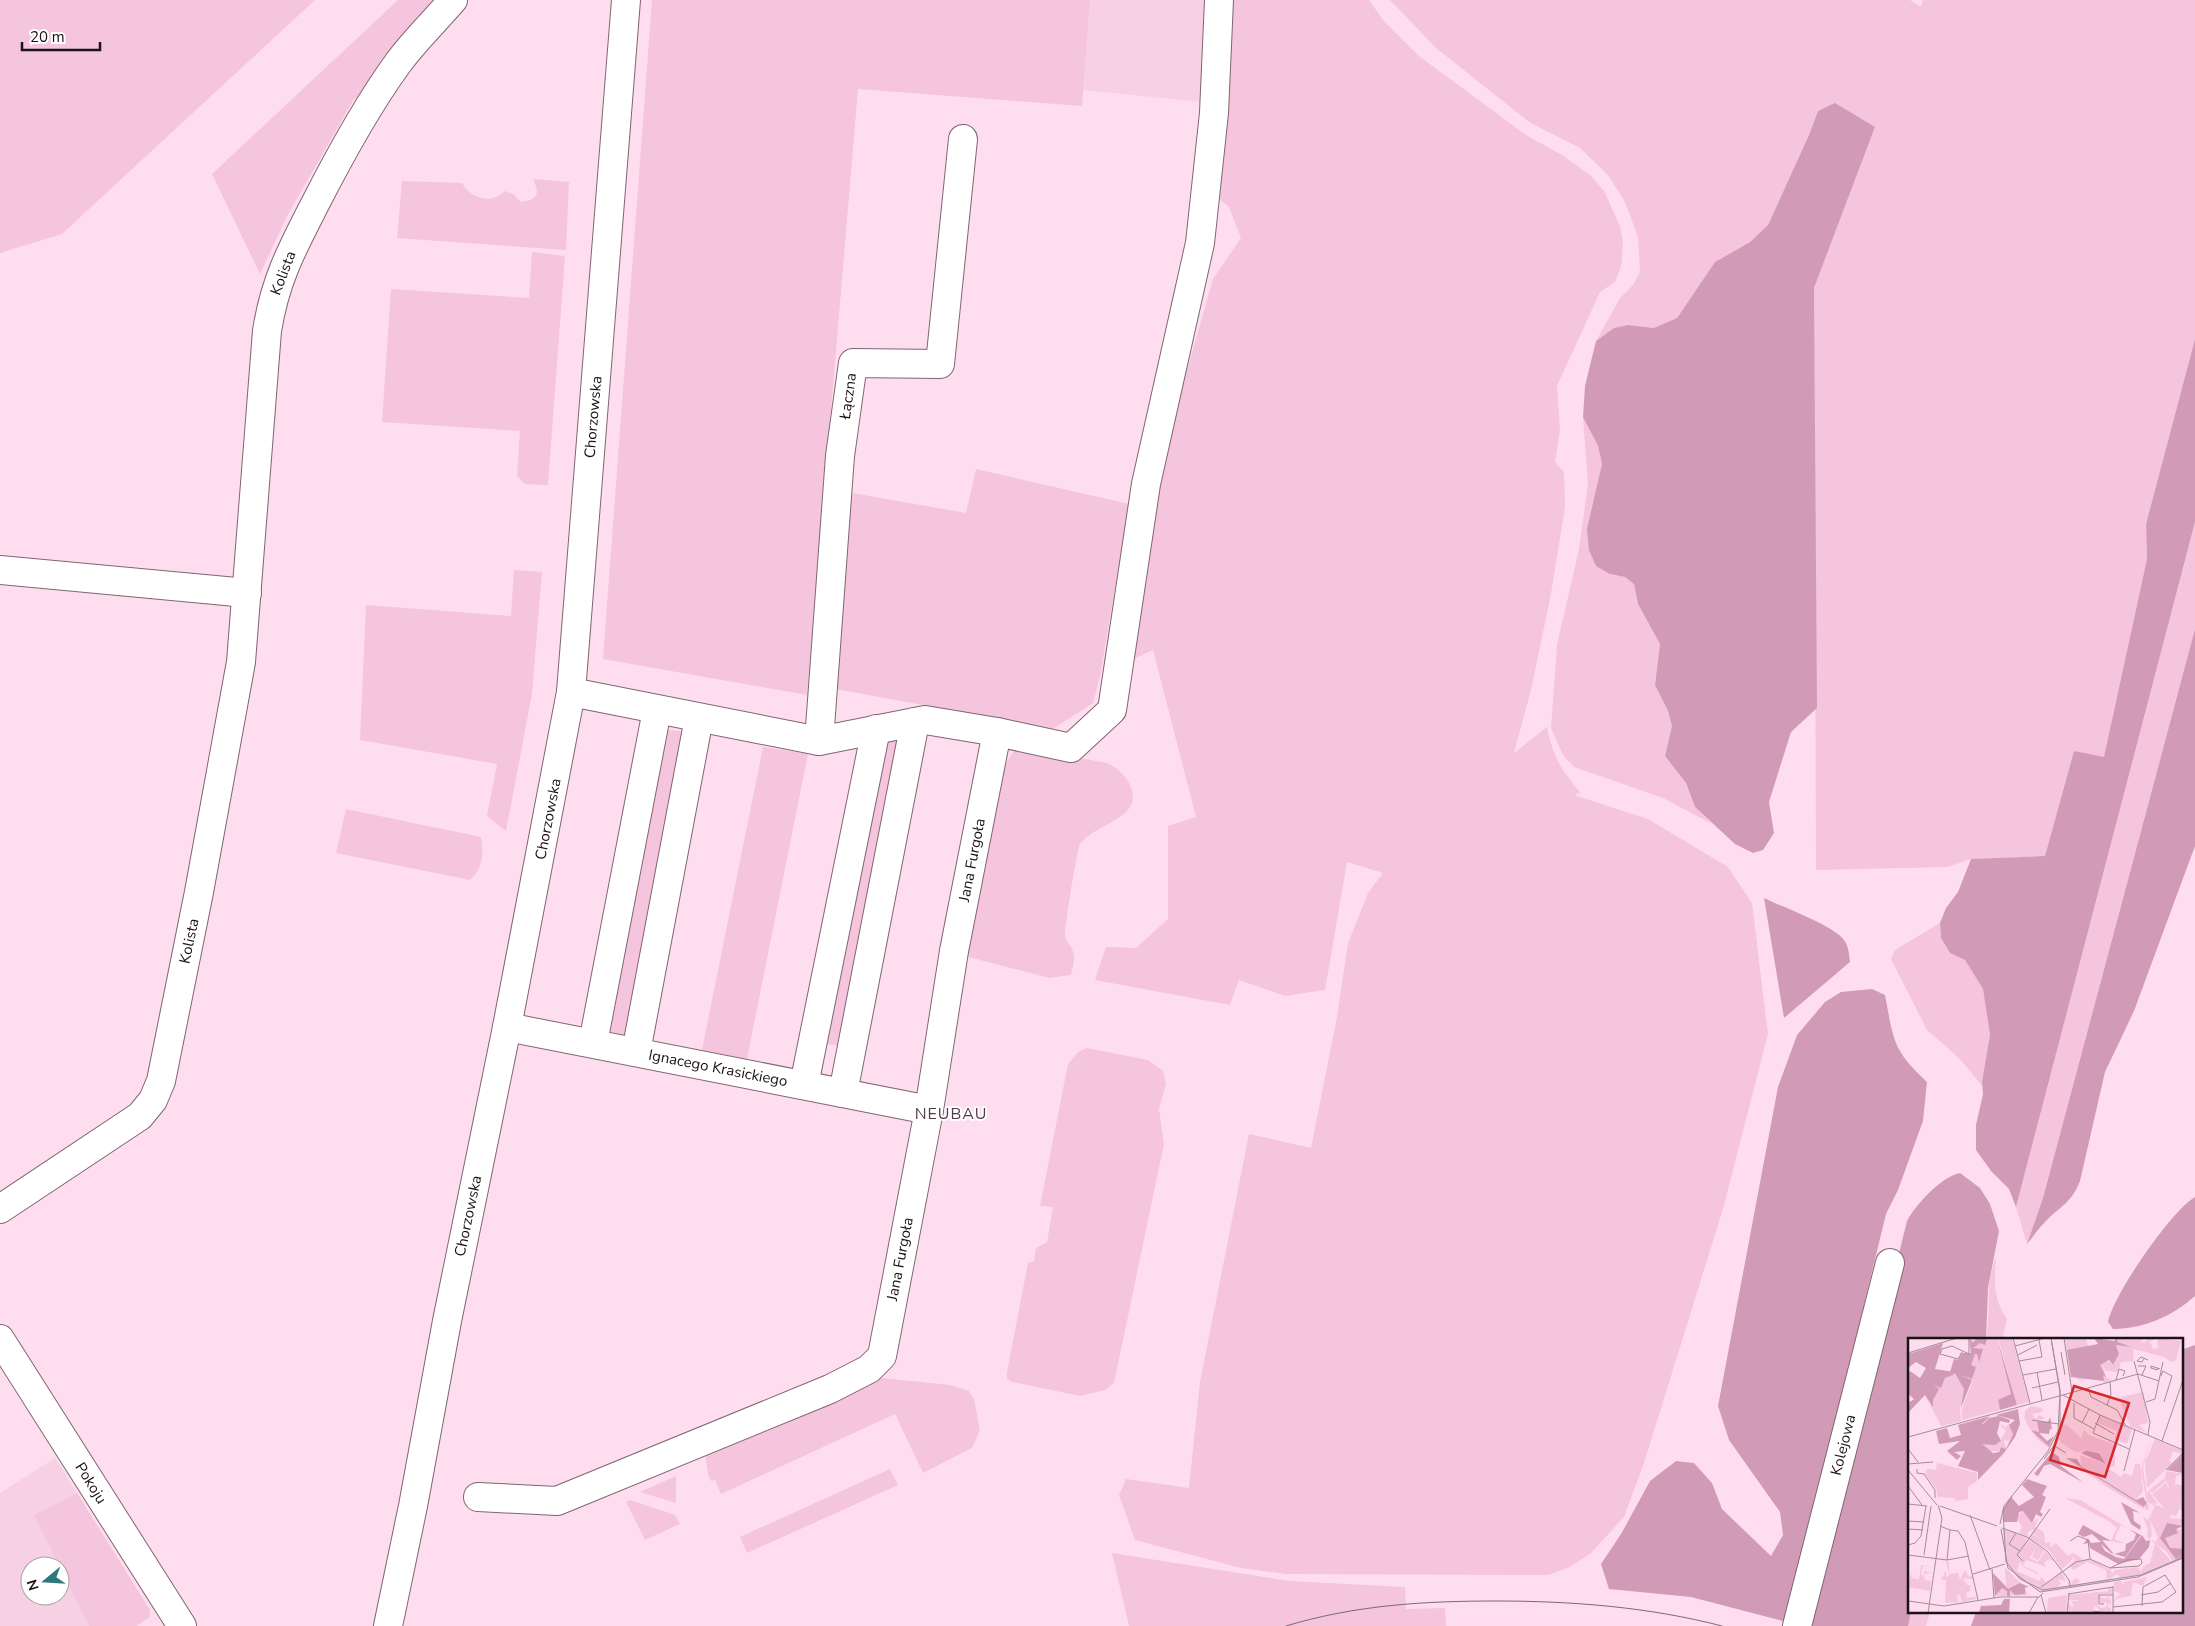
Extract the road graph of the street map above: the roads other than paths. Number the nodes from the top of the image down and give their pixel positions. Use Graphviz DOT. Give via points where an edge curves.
graph roads {
  1 [pos="453,0"];
  2 [pos="626,0"];
  3 [pos="1218,0"];
  4 [pos="963,139"];
  5 [pos="0,570"];
  6 [pos="247,593"];
  7 [pos="571,692"];
  8 [pos="657,710"];
  9 [pos="699,718"];
  10 [pos="914,722"];
  11 [pos="876,728"];
  12 [pos="997,732"];
  13 [pos="819,741"];
  14 [pos="507,1027"];
  15 [pos="593,1043"];
  16 [pos="636,1052"];
  17 [pos="804,1085"];
  18 [pos="843,1093"];
  19 [pos="929,1110"];
  20 [pos="0,1209"];
  21 [pos="1890,1264"];
  22 [pos="0,1339"];
  23 [pos="478,1497"];
  24 [pos="182,1626"];
  25 [pos="388,1626"];
  26 [pos="1797,1626"];
  1 -- 6 [label="street, Kolista" via="399,61 372,100 283,267 267,331"];
  2 -- 7 [label="street, Chorzowska"];
  3 -- 12 [label="street" via="1214,113 1200,242 1146,484 1112,710 1071,748"];
  4 -- 13 [label="street, Łączna" via="940,364 853,363 840,456"];
  5 -- 6 [label="street"];
  6 -- 20 [label="street, Kolista" via="241,662 161,1081 153,1100 140,1116"];
  7 -- 8 [label="street"];
  7 -- 14 [label="street, Chorzowska"];
  8 -- 9 [label="street"];
  8 -- 15 [label="street"];
  9 -- 13 [label="street"];
  9 -- 16 [label="street"];
  10 -- 11 [label="street"];
  10 -- 12 [label="street" via="925,720"];
  10 -- 18 [label="street"];
  11 -- 13 [label="street"];
  11 -- 17 [label="street"];
  12 -- 19 [label="street, Jana Furgoła" via="954,951"];
  14 -- 15 [label="street, Ignacego Krasickiego"];
  14 -- 25 [label="street, Chorzowska"];
  15 -- 16 [label="street, Ignacego Krasickiego"];
  16 -- 17 [label="street, Ignacego Krasickiego"];
  17 -- 18 [label="street, Ignacego Krasickiego"];
  18 -- 19 [label="street, Ignacego Krasickiego"];
  19 -- 23 [label="street, Jana Furgoła" via="882,1356 869,1369 830,1389 557,1501"];
  21 -- 26 [label="street, Kolejowa"];
  22 -- 24 [label="street, Pokoju"];
}
